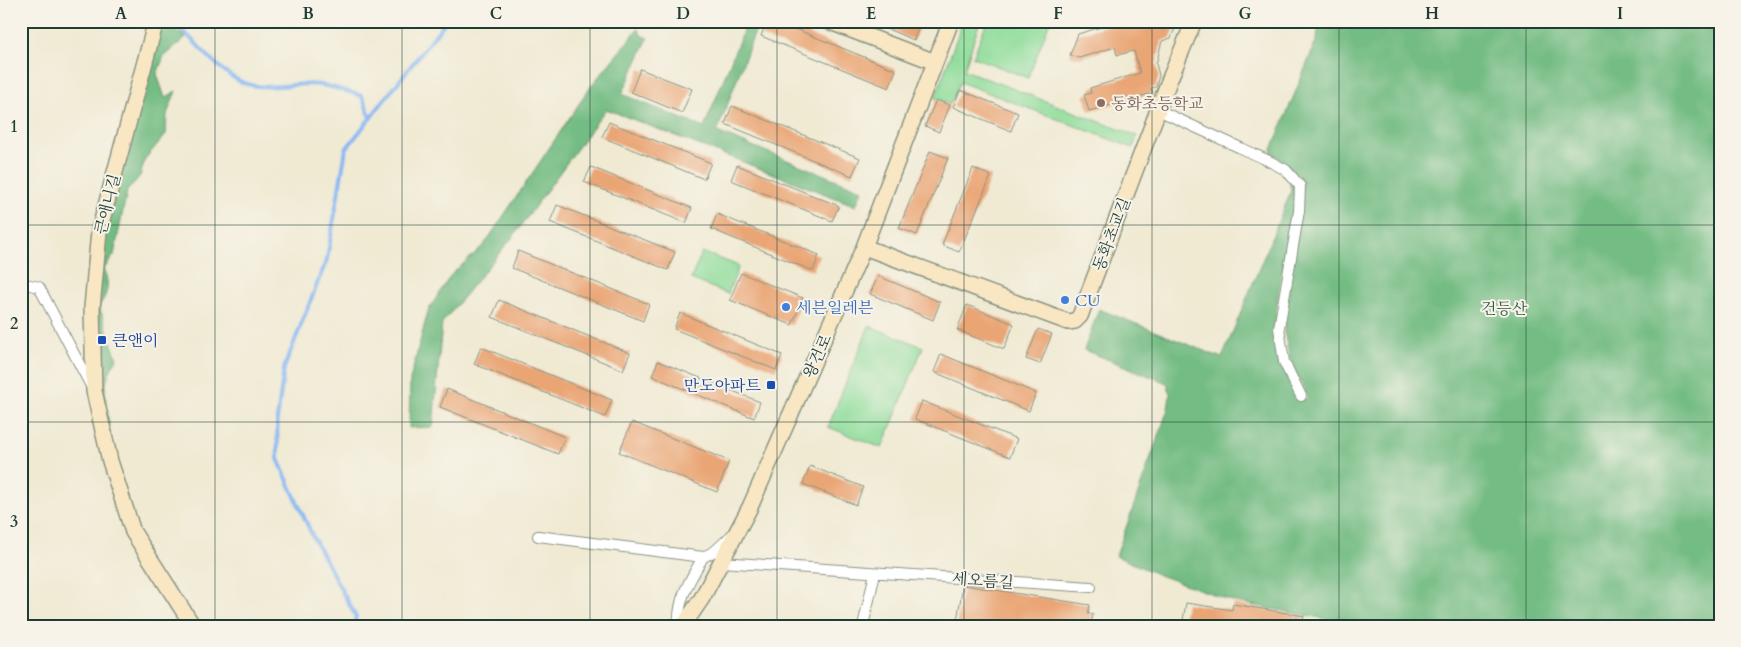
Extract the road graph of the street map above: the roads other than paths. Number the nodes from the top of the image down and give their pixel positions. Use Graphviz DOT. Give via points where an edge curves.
graph roads {
  1 [pos="156,21"];
  2 [pos="828,21"];
  3 [pos="951,21"];
  4 [pos="1194,21"];
  5 [pos="935,62"];
  6 [pos="1158,110"];
  7 [pos="864,247"];
  8 [pos="21,283"];
  9 [pos="94,391"];
  10 [pos="1301,396"];
  11 [pos="740,527"];
  12 [pos="538,536"];
  13 [pos="703,557"];
  14 [pos="722,562"];
  15 [pos="875,573"];
  16 [pos="1091,587"];
  17 [pos="193,626"];
  18 [pos="679,626"];
  19 [pos="683,626"];
  20 [pos="863,626"];
  1 -- 9 [label="street, 큰애니길" via="98,231 92,308"];
  2 -- 5 [label="street"];
  3 -- 5 [label="street, 왕건로"];
  4 -- 6 [label="street, 동화초교길"];
  5 -- 7 [label="street, 왕건로"];
  6 -- 7 [label="street, 동화초교길" via="1080,316 1074,321 1068,322"];
  6 -- 10 [label="street" via="1286,170 1300,186 1299,211 1279,328 1284,362"];
  7 -- 11 [label="street, 왕건로"];
  8 -- 9 [label="street, 큰애니길" via="39,287"];
  9 -- 17 [label="street, 큰애니길" via="110,461 133,532"];
  11 -- 13 [label="street" via="715,551"];
  11 -- 14 [label="street, 왕건로"];
  12 -- 13 [label="street"];
  13 -- 18 [label="street" via="681,598"];
  14 -- 15 [label="street, 세오름길"];
  14 -- 19 [label="street, 왕건로"];
  15 -- 16 [label="street, 세오름길"];
  15 -- 20 [label="street"];
}
